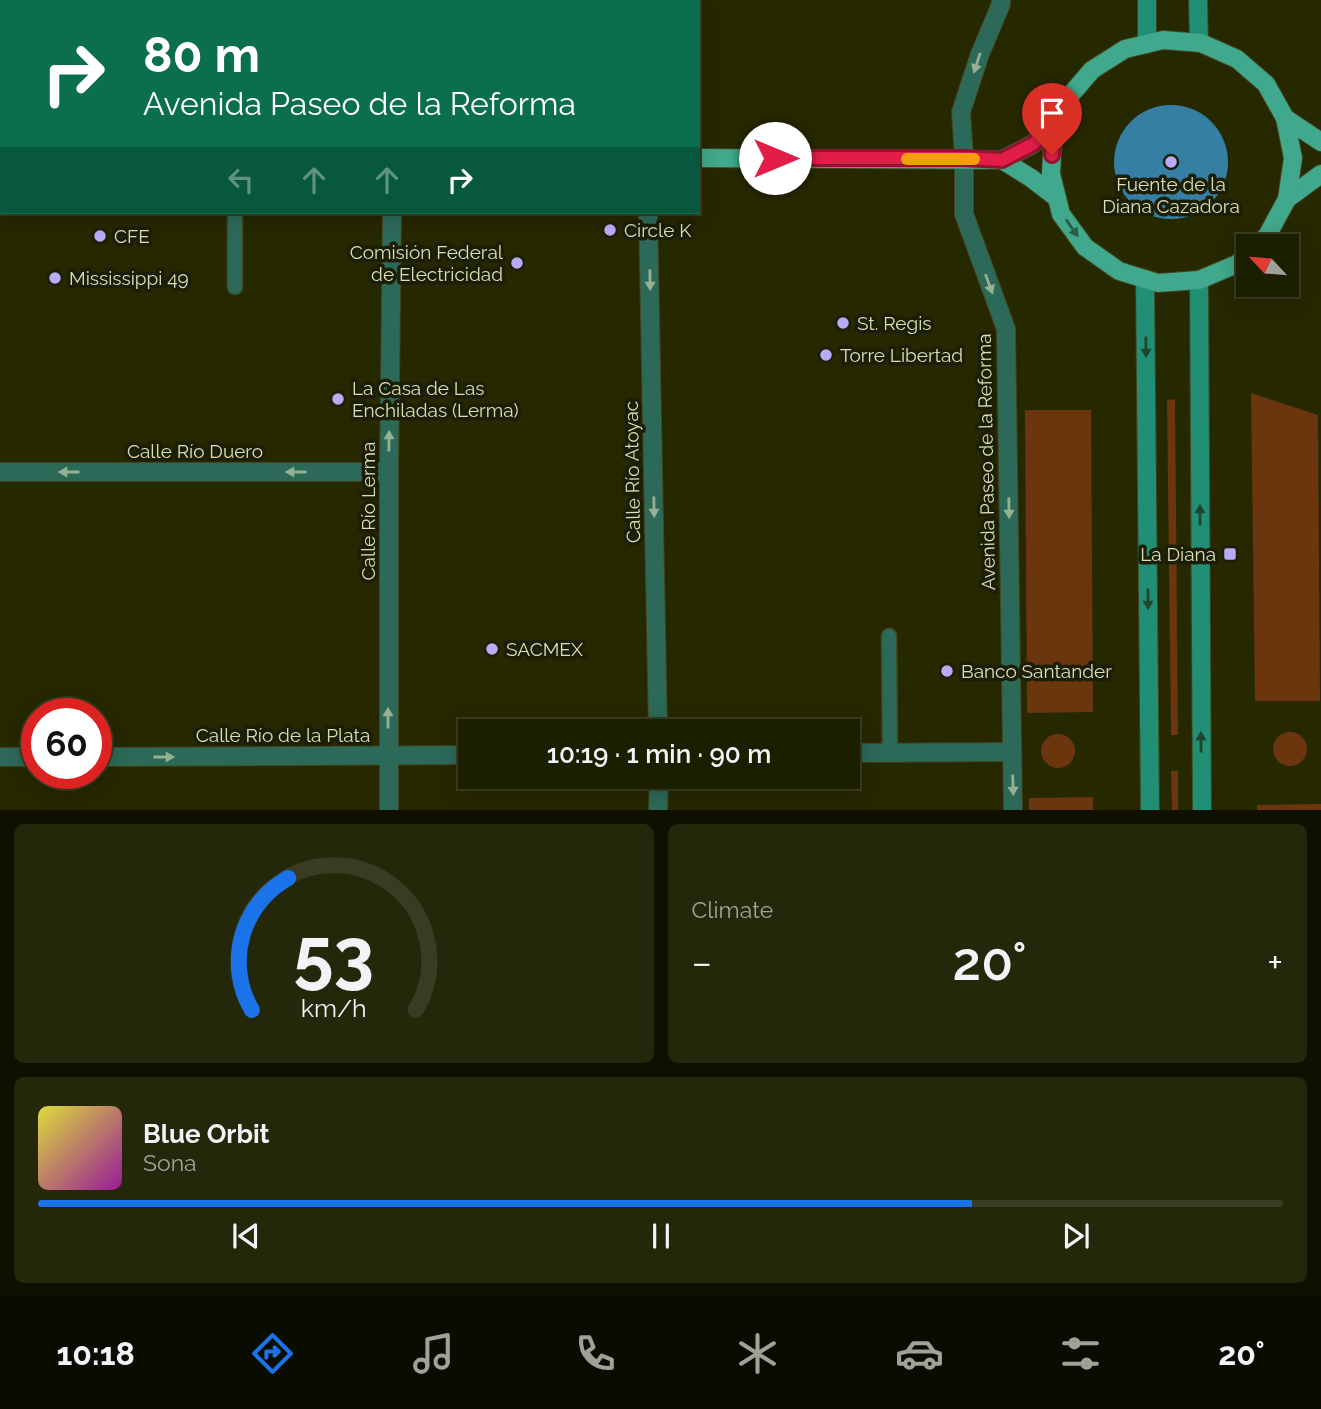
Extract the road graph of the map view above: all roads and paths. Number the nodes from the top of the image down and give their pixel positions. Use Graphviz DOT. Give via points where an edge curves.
graph roads {
  1 [pos="1001,0"];
  2 [pos="1147,0"];
  3 [pos="1198,0"];
  4 [pos="1199,43"];
  5 [pos="1147,44"];
  6 [pos="1060,117"];
  7 [pos="1285,118"];
  8 [pos="1321,142"];
  9 [pos="700,158"];
  10 [pos="964,158"];
  11 [pos="1002,160"];
  12 [pos="1321,174"];
  13 [pos="1057,198"];
  14 [pos="1286,199"];
  15 [pos="235,214"];
  16 [pos="392,214"];
  17 [pos="648,214"];
  18 [pos="1268,234"];
  19 [pos="1236,264"];
  20 [pos="1145,279"];
  21 [pos="1199,280"];
  22 [pos="235,287"];
  23 [pos="0,472"];
  24 [pos="389,472"];
  25 [pos="890,636"];
  26 [pos="658,719"];
  27 [pos="1011,752"];
  28 [pos="860,753"];
  29 [pos="890,753"];
  30 [pos="388,755"];
  31 [pos="458,755"];
  32 [pos="0,757"];
  33 [pos="21,757"];
  34 [pos="112,757"];
  35 [pos="659,789"];
  36 [pos="389,810"];
  37 [pos="659,810"];
  38 [pos="1013,810"];
  39 [pos="1150,810"];
  40 [pos="1202,810"];
  1 -- 10 [label="street, Avenida Paseo de la Reforma, one-way" via="961,112"];
  2 -- 5 [label="main road"];
  3 -- 4 [label="main road"];
  4 -- 5 [label="main road" via="1163,40"];
  4 -- 7 [label="main road" via="1237,59 1266,84"];
  5 -- 6 [label="main road" via="1125,49 1092,69 1067,99"];
  6 -- 11 [label="main road" via="1033,144"];
  6 -- 13 [label="main road" via="1053,135 1051,174"];
  7 -- 8 [label="main road"];
  7 -- 14 [label="main road" via="1293,158"];
  9 -- 10 [label="main road"];
  10 -- 11 [label="main road"];
  10 -- 27 [label="street, Avenida Paseo de la Reforma, one-way" via="964,214 1006,329"];
  11 -- 13 [label="main road"];
  12 -- 14 [label="main road"];
  13 -- 20 [label="main road, one-way" via="1062,214 1085,247 1119,271"];
  14 -- 18 [label="main road"];
  15 -- 22 [label="lane"];
  24 -- 16 [label="street, Calle Río Lerma, one-way"];
  17 -- 26 [label="street, Calle Río Atoyac, one-way"];
  19 -- 21 [label="main road"];
  20 -- 21 [label="main road" via="1158,283"];
  20 -- 39 [label="main road, one-way"];
  40 -- 21 [label="main road, one-way"];
  24 -- 23 [label="street, Calle Río Duero, one-way"];
  30 -- 24 [label="street, Calle Río Lerma, one-way"];
  25 -- 29 [label="lane"];
  27 -- 29 [label="street"];
  27 -- 38 [label="street, Avenida Paseo de la Reforma, one-way"];
  28 -- 29 [label="street"];
  30 -- 31 [label="street, Calle Río de la Plata"];
  34 -- 30 [label="street, Calle Río de la Plata, one-way"];
  30 -- 36 [label="street, Calle Río Lerma"];
  32 -- 33 [label="street"];
  35 -- 37 [label="street"];
}
